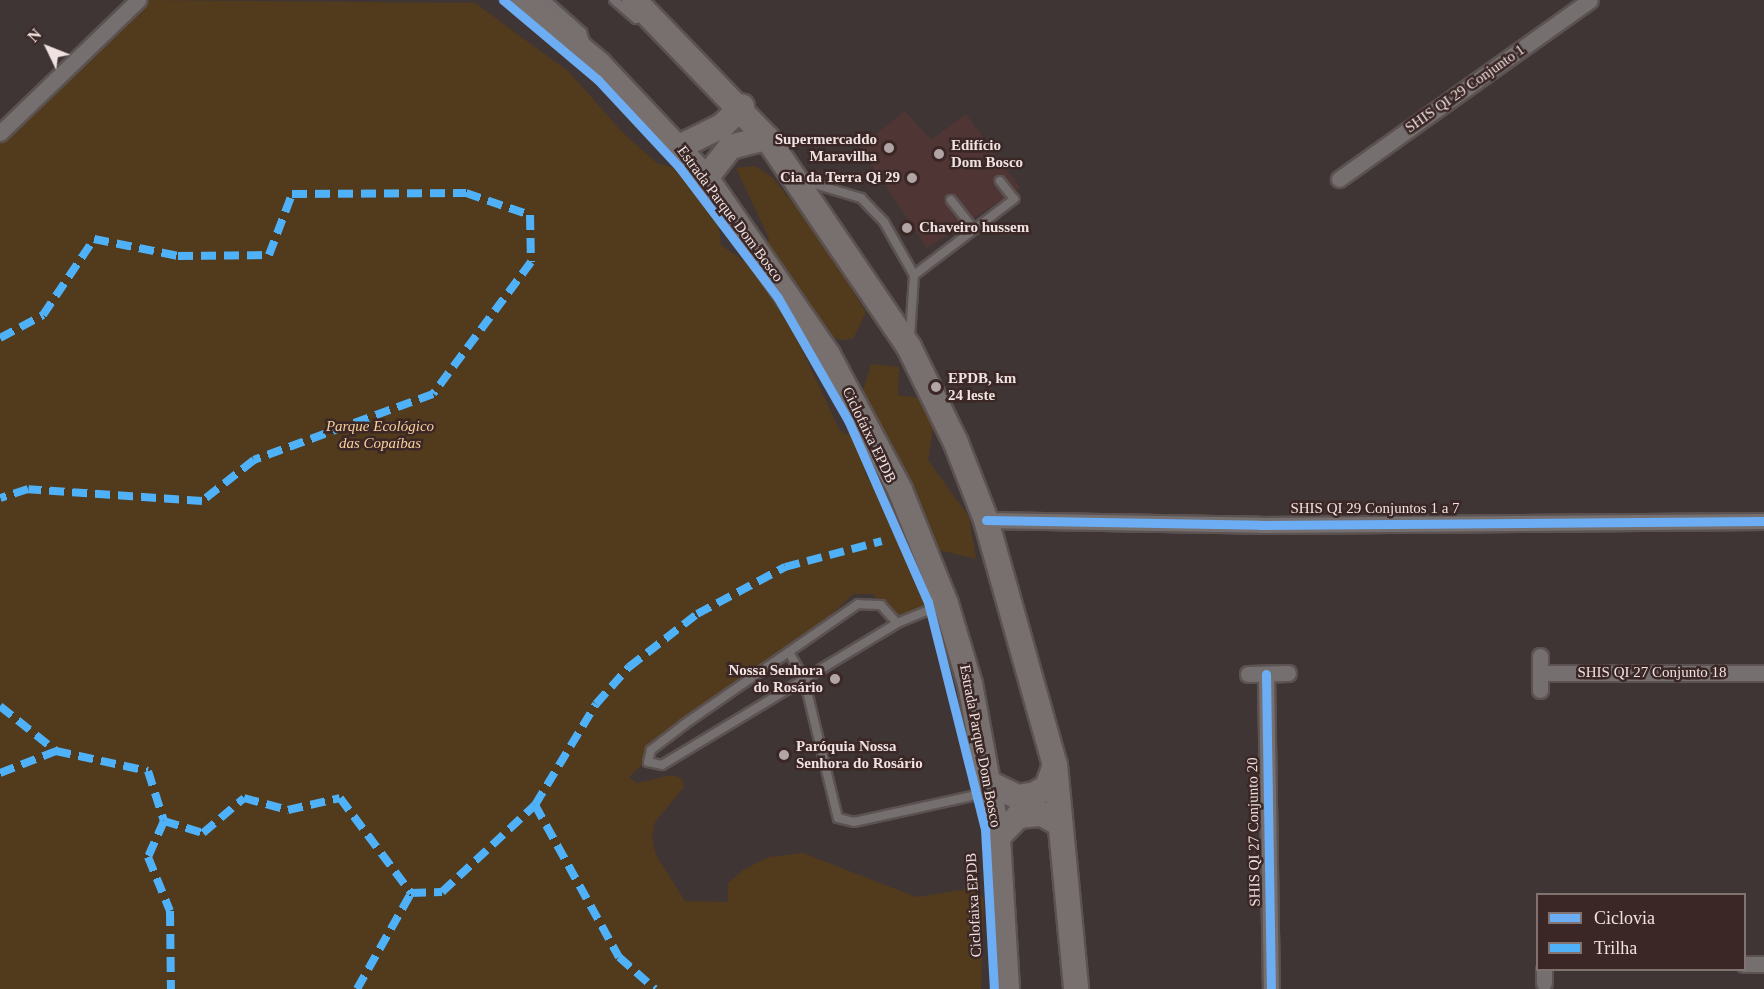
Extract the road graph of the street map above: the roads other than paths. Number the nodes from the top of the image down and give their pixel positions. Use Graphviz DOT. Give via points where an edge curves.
graph roads {
  1 [pos="138,0"];
  2 [pos="523,0"];
  3 [pos="546,0"];
  4 [pos="614,0"];
  5 [pos="634,0"];
  6 [pos="1590,0"];
  7 [pos="683,47"];
  8 [pos="588,54"];
  9 [pos="742,107"];
  10 [pos="0,133"];
  11 [pos="767,138"];
  12 [pos="681,146"];
  13 [pos="706,178"];
  14 [pos="796,178"];
  15 [pos="1339,179"];
  16 [pos="1000,181"];
  17 [pos="951,200"];
  18 [pos="975,229"];
  19 [pos="914,275"];
  20 [pos="909,347"];
  21 [pos="986,520"];
  22 [pos="1764,521"];
  23 [pos="946,604"];
  24 [pos="897,623"];
  25 [pos="789,652"];
  26 [pos="1540,656"];
  27 [pos="1764,672"];
  28 [pos="1288,673"];
  29 [pos="1540,673"];
  30 [pos="1248,674"];
  31 [pos="1266,674"];
  32 [pos="804,679"];
  33 [pos="1540,690"];
  34 [pos="1055,765"];
  35 [pos="989,787"];
  36 [pos="1060,824"];
  37 [pos="998,837"];
  38 [pos="1746,964"];
  39 [pos="1764,964"];
  40 [pos="1007,989"];
  41 [pos="1076,989"];
  42 [pos="1271,989"];
  1 -- 10 [label="street"];
  2 -- 8 [label="main road, Estrada Parque Dom Bosco"];
  3 -- 8 [label="lane" via="582,32"];
  4 -- 7 [label="lane" via="660,39"];
  5 -- 7 [label="main road"];
  6 -- 15 [label="street, SHIS QI 29 Conjunto 1"];
  7 -- 9 [label="main road"];
  8 -- 12 [label="main road, Estrada Parque Dom Bosco"];
  9 -- 11 [label="main road"];
  9 -- 12 [label="main road" via="722,126"];
  11 -- 13 [label="main road" via="730,147"];
  11 -- 14 [label="main road"];
  12 -- 13 [label="main road, Estrada Parque Dom Bosco"];
  13 -- 23 [label="main road, Estrada Parque Dom Bosco" via="828,355 900,489"];
  14 -- 19 [label="lane" via="861,198 885,222"];
  14 -- 20 [label="main road"];
  16 -- 18 [label="lane" via="1014,198"];
  17 -- 18 [label="lane"];
  18 -- 19 [label="lane"];
  19 -- 20 [label="lane"];
  20 -- 21 [label="main road" via="956,443"];
  21 -- 22 [label="street, SHIS QI 29 Conjuntos 1 a 7" via="1260,525"];
  21 -- 34 [label="main road"];
  23 -- 24 [label="lane"];
  23 -- 35 [label="main road, Estrada Parque Dom Bosco" via="970,684"];
  24 -- 25 [label="lane" via="881,605 863,602"];
  24 -- 32 [label="lane"];
  25 -- 32 [label="lane"];
  25 -- 32 [label="lane" via="657,745 648,762 662,765"];
  26 -- 29 [label="street"];
  27 -- 29 [label="street, SHIS QI 27 Conjunto 18"];
  28 -- 31 [label="street"];
  29 -- 33 [label="street"];
  30 -- 31 [label="street"];
  31 -- 42 [label="street, SHIS QI 27 Conjunto 20"];
  32 -- 35 [label="lane" via="835,814 842,821"];
  34 -- 35 [label="main road" via="1047,787 1035,794 1018,796"];
  34 -- 36 [label="main road"];
  35 -- 37 [label="main road, Estrada Parque Dom Bosco"];
  36 -- 37 [label="main road" via="1042,814 1018,816"];
  36 -- 41 [label="main road"];
  37 -- 40 [label="main road, Estrada Parque Dom Bosco"];
  38 -- 39 [label="street"];
}
